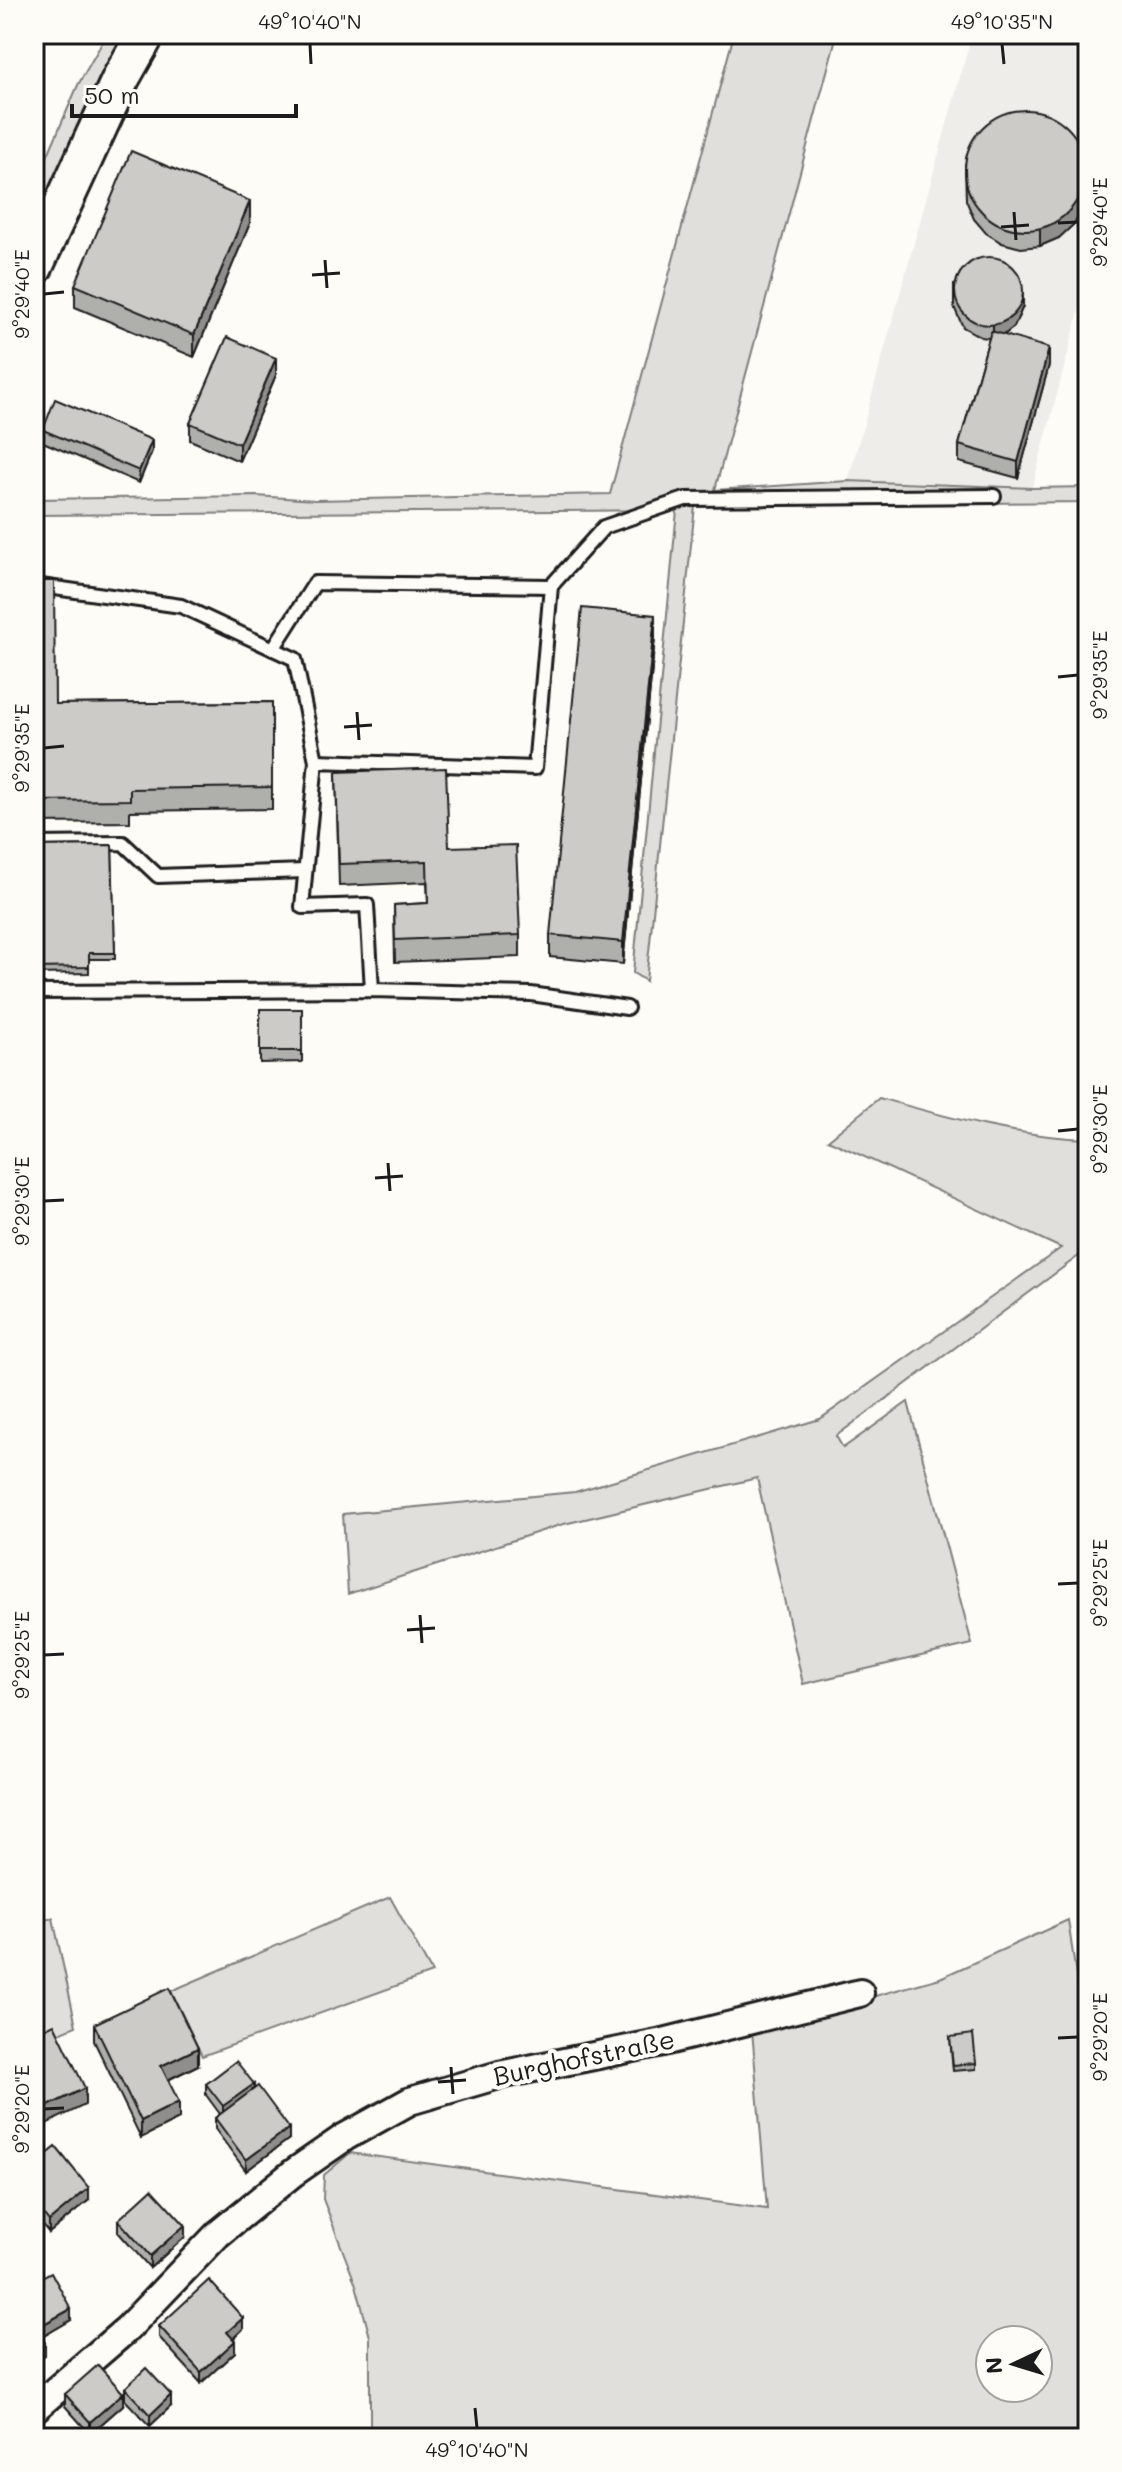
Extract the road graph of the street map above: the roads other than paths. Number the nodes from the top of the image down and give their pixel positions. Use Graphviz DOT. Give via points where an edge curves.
graph roads {
  1 [pos="146,34"];
  2 [pos="34,267"];
  3 [pos="994,496"];
  4 [pos="34,585"];
  5 [pos="551,586"];
  6 [pos="273,649"];
  7 [pos="316,761"];
  8 [pos="34,844"];
  9 [pos="305,871"];
  10 [pos="372,990"];
  11 [pos="34,992"];
  12 [pos="627,1008"];
  13 [pos="860,1993"];
  14 [pos="34,2409"];
  1 -- 2 [label="street"];
  3 -- 5 [label="lane" via="685,499 604,527"];
  4 -- 6 [label="lane" via="181,606"];
  5 -- 6 [label="lane" via="315,583"];
  5 -- 7 [label="lane" via="535,768"];
  6 -- 7 [label="lane" via="295,659"];
  7 -- 9 [label="lane"];
  8 -- 9 [label="lane" via="123,843 158,876"];
  9 -- 10 [label="lane" via="302,907 367,905"];
  10 -- 11 [label="lane"];
  10 -- 12 [label="lane" via="531,994"];
  13 -- 14 [label="street, Burghofstraße" via="663,2042 499,2075 410,2101 293,2173 218,2234 127,2329"];
}
